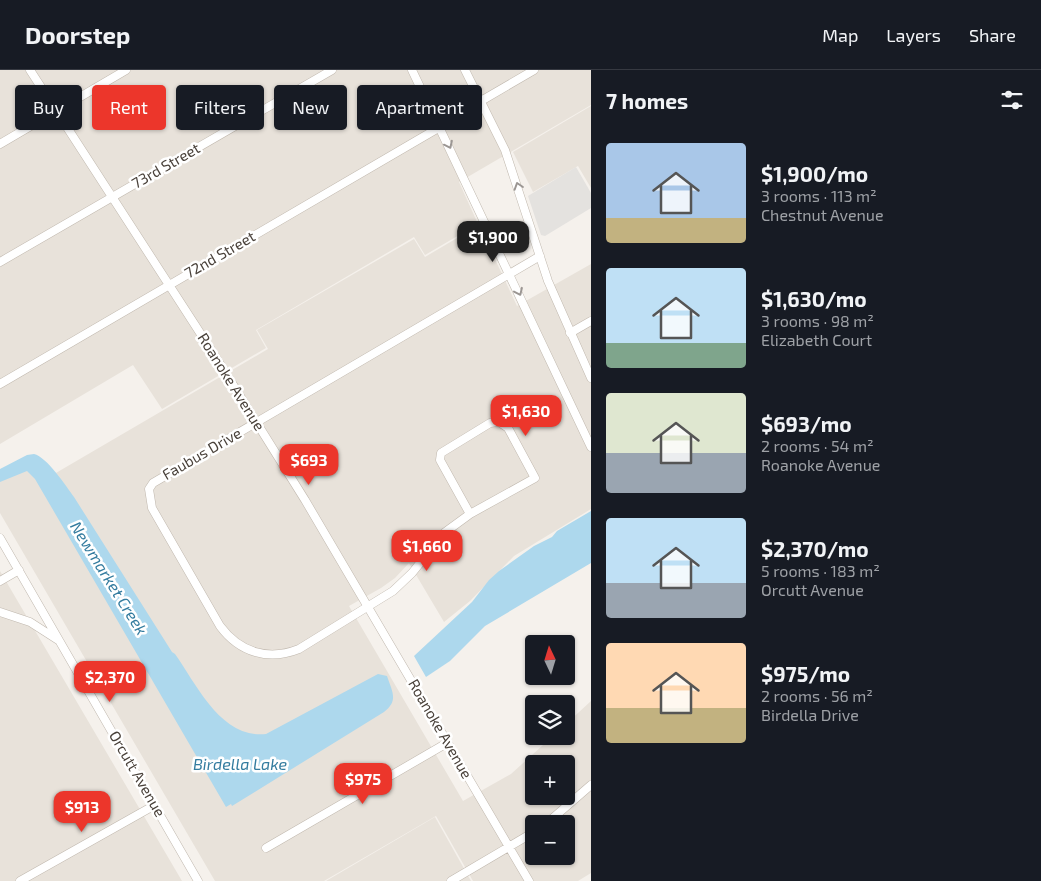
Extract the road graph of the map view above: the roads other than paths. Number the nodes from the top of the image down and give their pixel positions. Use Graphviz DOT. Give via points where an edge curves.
graph roads {
  1 [pos="30,70"];
  2 [pos="126,70"];
  3 [pos="332,70"];
  4 [pos="412,70"];
  5 [pos="466,70"];
  6 [pos="534,70"];
  7 [pos="40,85"];
  8 [pos="419,85"];
  9 [pos="473,85"];
  10 [pos="82,96"];
  11 [pos="482,100"];
  12 [pos="482,103"];
  13 [pos="24,130"];
  14 [pos="68,130"];
  15 [pos="435,130"];
  16 [pos="441,130"];
  17 [pos="0,144"];
  18 [pos="112,198"];
  19 [pos="540,256"];
  20 [pos="0,262"];
  21 [pos="510,274"];
  22 [pos="169,285"];
  23 [pos="591,321"];
  24 [pos="570,333"];
  25 [pos="591,378"];
  26 [pos="0,384"];
  27 [pos="256,423"];
  28 [pos="590,444"];
  29 [pos="470,514"];
  30 [pos="0,538"];
  31 [pos="18,570"];
  32 [pos="0,581"];
  33 [pos="368,607"];
  34 [pos="0,612"];
  35 [pos="61,643"];
  36 [pos="447,742"];
  37 [pos="591,784"];
  38 [pos="155,805"];
  39 [pos="556,815"];
  40 [pos="525,837"];
  41 [pos="509,847"];
  42 [pos="266,848"];
  43 [pos="20,881"];
  44 [pos="198,881"];
  45 [pos="451,881"];
  46 [pos="529,881"];
  1 -- 7 [label="street, Roanoke Avenue"];
  2 -- 10 [label="street"];
  3 -- 18 [label="street, 73rd Street"];
  4 -- 8 [label="street"];
  5 -- 9 [label="street"];
  6 -- 11 [label="street"];
  19 -- 12 [label="street, one-way" via="516,180"];
  13 -- 17 [label="street"];
  14 -- 18 [label="street, Roanoke Avenue"];
  15 -- 22 [label="street, 72nd Street"];
  16 -- 21 [label="street, one-way"];
  18 -- 20 [label="street, 73rd Street"];
  18 -- 22 [label="street, Roanoke Avenue"];
  19 -- 21 [label="street, Faubus Drive"];
  19 -- 24 [label="street"];
  21 -- 27 [label="street, Faubus Drive"];
  21 -- 28 [label="street, one-way"];
  22 -- 26 [label="street, 72nd Street"];
  22 -- 27 [label="street, Roanoke Avenue"];
  23 -- 24 [label="street"];
  24 -- 25 [label="street"];
  27 -- 33 [label="street, Roanoke Avenue"];
  27 -- 33 [label="street, Faubus Drive" via="153,483 149,489 152,508 220,626 245,649 276,655 306,645"];
  29 -- 29 [label="street" via="534,478 508,428 499,422 490,423 440,453 440,460"];
  29 -- 33 [label="street" via="434,543 403,582"];
  30 -- 31 [label="street, Orcutt Avenue"];
  31 -- 32 [label="street"];
  31 -- 35 [label="street, Orcutt Avenue"];
  33 -- 36 [label="street, Roanoke Avenue"];
  34 -- 35 [label="street" via="30,622"];
  35 -- 38 [label="street, Orcutt Avenue"];
  36 -- 41 [label="street, Roanoke Avenue"];
  36 -- 42 [label="street"];
  37 -- 39 [label="street"];
  38 -- 43 [label="street"];
  38 -- 44 [label="street, Orcutt Avenue"];
  40 -- 41 [label="street"];
  41 -- 45 [label="street"];
  41 -- 46 [label="street, Roanoke Avenue"];
}
